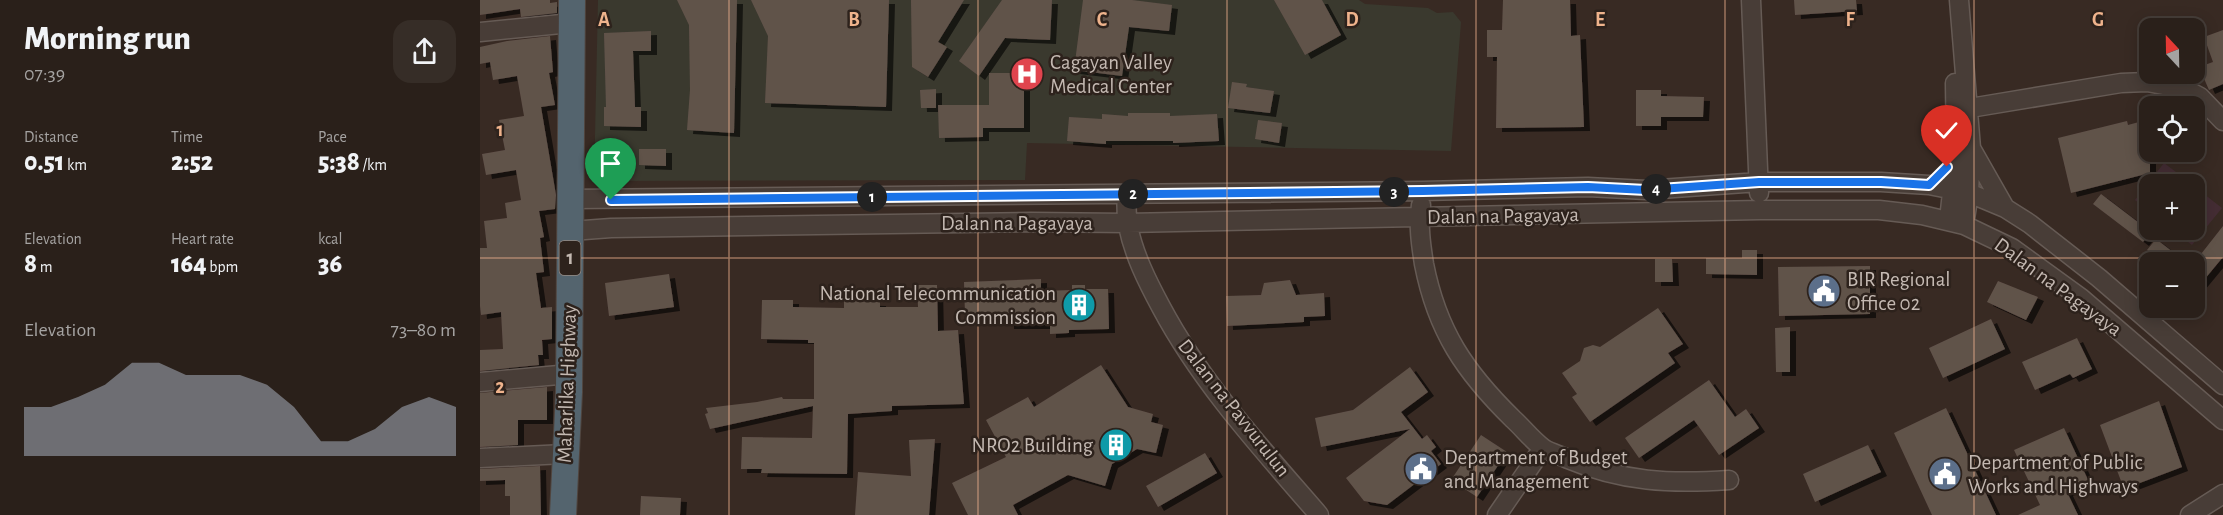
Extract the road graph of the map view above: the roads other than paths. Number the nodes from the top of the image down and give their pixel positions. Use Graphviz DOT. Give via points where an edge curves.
graph roads {
  1 [pos="1751,0"];
  2 [pos="1948,0"];
  3 [pos="1959,0"];
  4 [pos="572,11"];
  5 [pos="480,32"];
  6 [pos="1970,108"];
  7 [pos="2223,121"];
  8 [pos="1964,152"];
  9 [pos="1759,182"];
  10 [pos="1929,185"];
  11 [pos="1423,191"];
  12 [pos="1961,191"];
  13 [pos="1126,194"];
  14 [pos="571,200"];
  15 [pos="2005,208"];
  16 [pos="1760,210"];
  17 [pos="1419,217"];
  18 [pos="1957,222"];
  19 [pos="1127,224"];
  20 [pos="571,231"];
  21 [pos="570,374"];
  22 [pos="480,382"];
  23 [pos="2223,385"];
  24 [pos="2223,420"];
  25 [pos="1543,448"];
  26 [pos="565,454"];
  27 [pos="480,458"];
  28 [pos="1729,480"];
  29 [pos="2223,494"];
  30 [pos="563,515"];
  31 [pos="1319,515"];
  32 [pos="1497,515"];
  33 [pos="2190,515"];
  1 -- 9 [label="street"];
  2 -- 8 [label="street"];
  3 -- 6 [label="street"];
  4 -- 5 [label="street"];
  4 -- 14 [label="highway, Maharlika Highway / 1"];
  6 -- 7 [label="street" via="2147,82 2185,89 2200,97"];
  6 -- 8 [label="street"];
  8 -- 10 [label="street"];
  8 -- 12 [label="street"];
  8 -- 15 [label="street"];
  9 -- 10 [label="street, Dalan na Pagayaya"];
  9 -- 11 [label="street, Dalan na Pagayaya" via="1646,190 1588,187"];
  9 -- 16 [label="street"];
  10 -- 12 [label="street, Dalan na Pagayaya"];
  11 -- 13 [label="street, Dalan na Pagayaya"];
  11 -- 17 [label="street"];
  12 -- 15 [label="street, Dalan na Pagayaya"];
  12 -- 18 [label="street"];
  13 -- 14 [label="street, Dalan na Pagayaya"];
  13 -- 19 [label="street, Dalan na Pavvurulun"];
  14 -- 20 [label="highway, Maharlika Highway / 1"];
  15 -- 23 [label="street, Dalan na Pagayaya" via="2099,278"];
  16 -- 17 [label="street, Dalan na Pagayaya"];
  16 -- 18 [label="street, Dalan na Pagayaya" via="1879,210"];
  17 -- 19 [label="street, Dalan na Pagayaya"];
  17 -- 25 [label="street" via="1430,293 1443,330 1464,364"];
  18 -- 24 [label="street, Dalan na Pagayaya" via="2012,248 2081,298"];
  19 -- 20 [label="street, Dalan na Pagayaya" via="1031,222"];
  19 -- 31 [label="street, Dalan na Pavvurulun" via="1144,275 1196,366"];
  20 -- 21 [label="highway, Maharlika Highway / 1"];
  21 -- 22 [label="street"];
  21 -- 26 [label="highway, Maharlika Highway / 1"];
  25 -- 28 [label="street" via="1614,476 1693,483"];
  25 -- 32 [label="street"];
  26 -- 27 [label="street"];
  26 -- 30 [label="highway, Maharlika Highway / 1"];
  29 -- 33 [label="street"];
}
